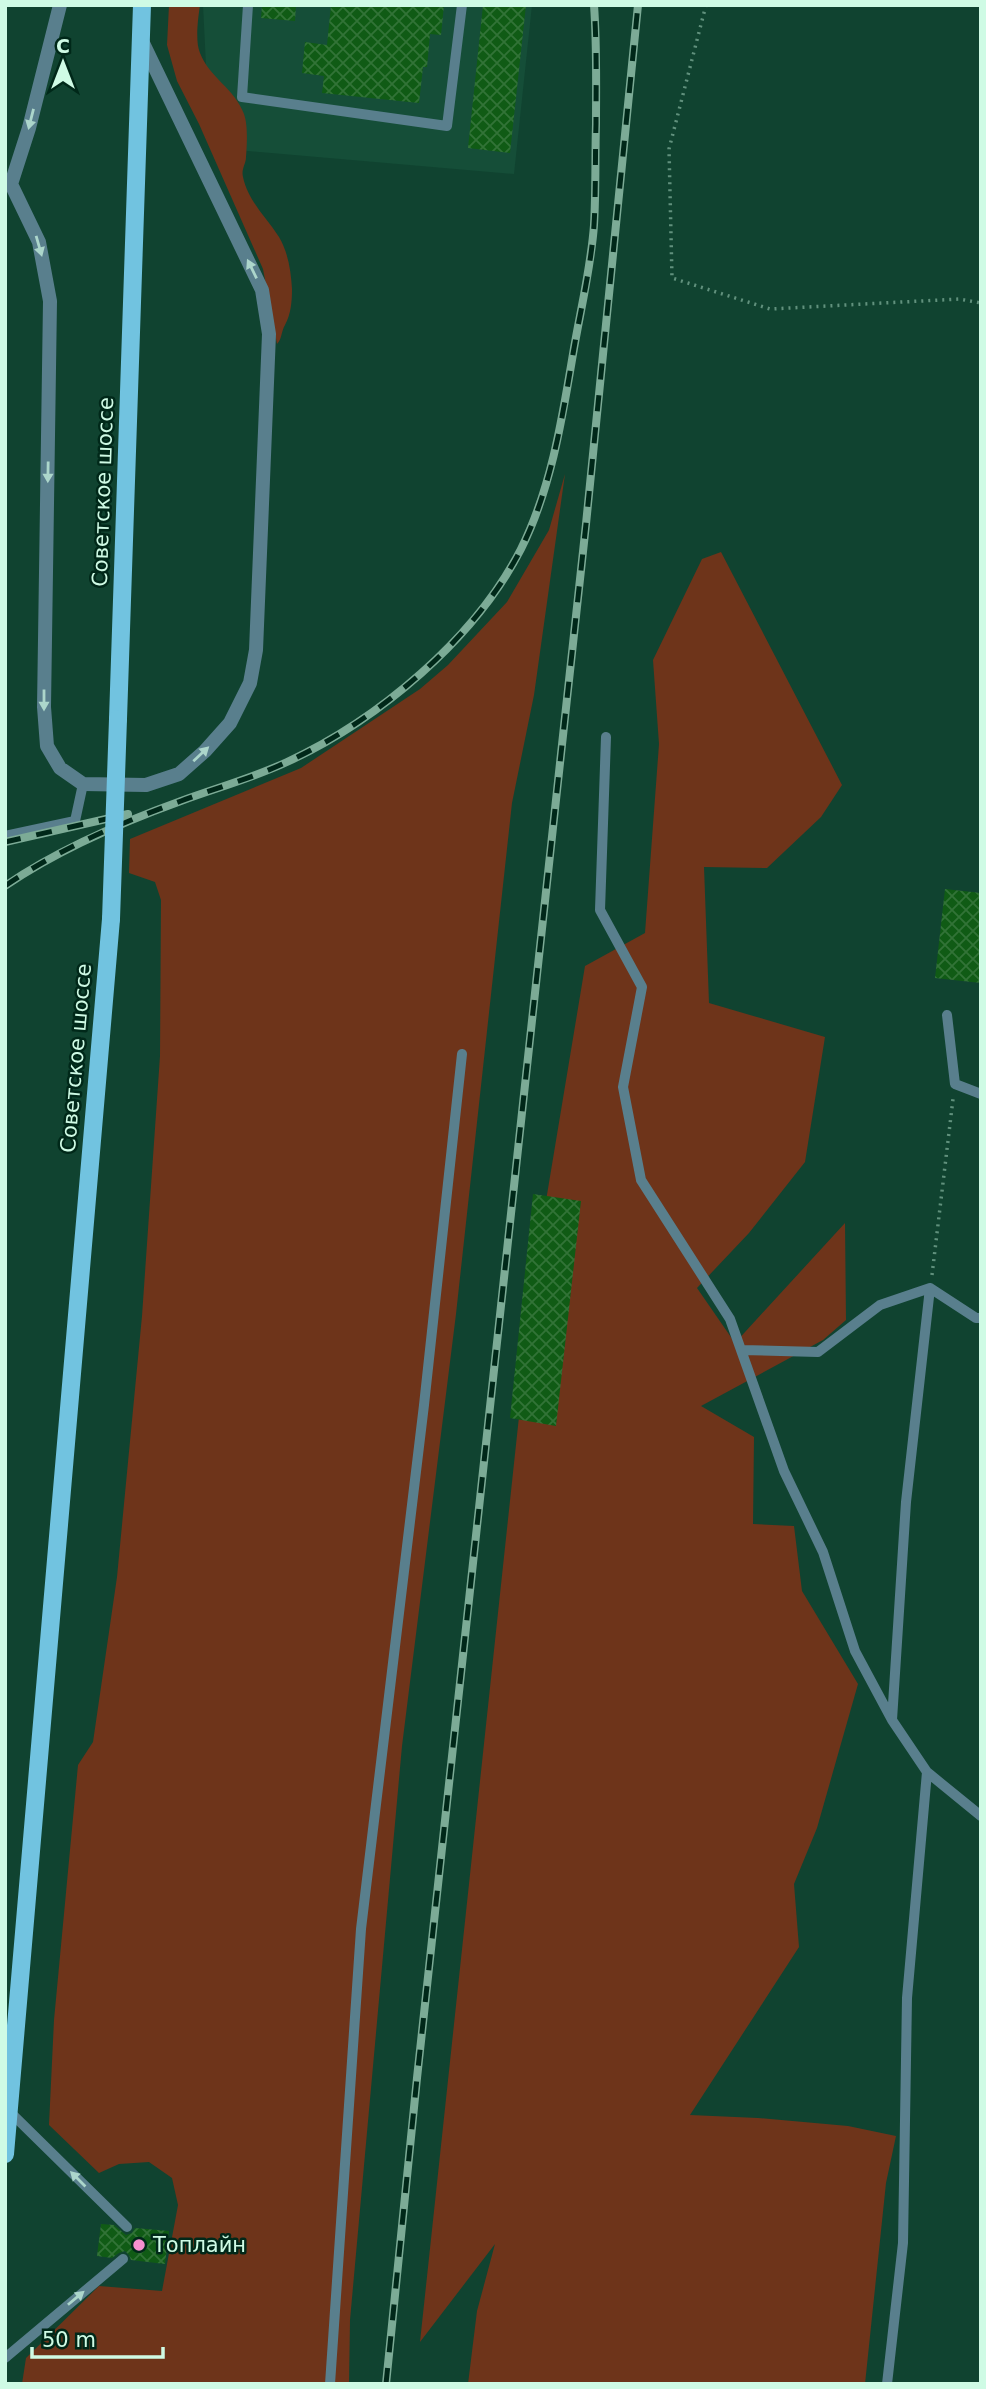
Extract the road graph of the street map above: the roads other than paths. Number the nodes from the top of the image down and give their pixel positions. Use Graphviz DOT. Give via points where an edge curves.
graph roads {
  1 [pos="60,5"];
  2 [pos="142,5"];
  3 [pos="248,5"];
  4 [pos="462,5"];
  5 [pos="140,38"];
  6 [pos="8,184"];
  7 [pos="606,737"];
  8 [pos="83,784"];
  9 [pos="5,836"];
  10 [pos="947,1015"];
  11 [pos="462,1054"];
  12 [pos="981,1094"];
  13 [pos="930,1288"];
  14 [pos="981,1318"];
  15 [pos="741,1350"];
  16 [pos="891,1720"];
  17 [pos="927,1772"];
  18 [pos="981,1816"];
  19 [pos="9,2111"];
  20 [pos="5,2154"];
  21 [pos="127,2227"];
  22 [pos="123,2259"];
  23 [pos="5,2358"];
  24 [pos="330,2384"];
  25 [pos="887,2384"];
  1 -- 6 [label="street, one-way" via="29,128"];
  2 -- 5 [label="main road, Советское шоссе"];
  3 -- 4 [label="lane" via="242,97 447,127"];
  8 -- 5 [label="street, one-way" via="146,785 178,774 230,723 250,683 256,650 269,334 262,290"];
  5 -- 19 [label="main road, Советское шоссе, bridge" via="111,919"];
  6 -- 8 [label="street, one-way" via="39,242 50,300 47,746 60,768"];
  7 -- 15 [label="lane" via="600,910 642,987 623,1087 641,1180 730,1319"];
  8 -- 9 [label="lane" via="75,821"];
  10 -- 12 [label="lane" via="955,1084"];
  11 -- 24 [label="lane" via="361,1929"];
  13 -- 14 [label="lane"];
  13 -- 15 [label="lane" via="880,1306 818,1352"];
  13 -- 16 [label="lane" via="906,1503"];
  15 -- 16 [label="lane" via="784,1471 823,1552 855,1651"];
  16 -- 17 [label="lane"];
  17 -- 18 [label="lane"];
  17 -- 25 [label="lane" via="907,1998 902,2244"];
  19 -- 20 [label="main road, Советское шоссе"];
  21 -- 19 [label="lane, one-way"];
  23 -- 22 [label="lane, one-way"];
}
